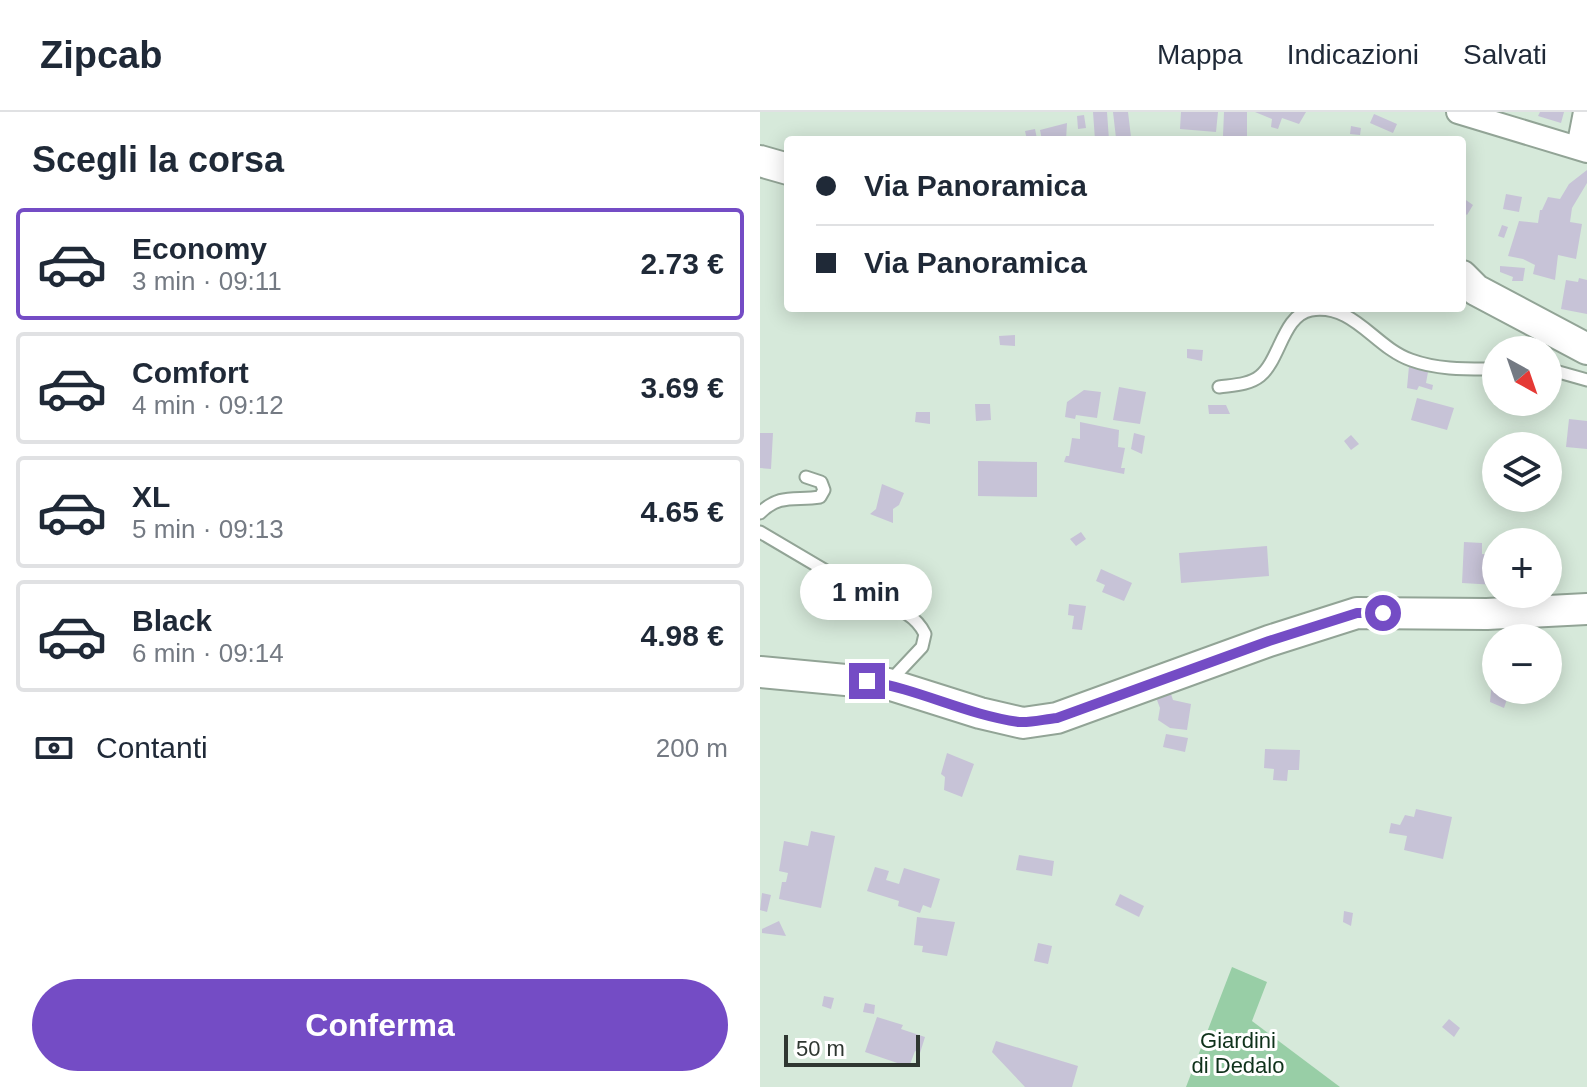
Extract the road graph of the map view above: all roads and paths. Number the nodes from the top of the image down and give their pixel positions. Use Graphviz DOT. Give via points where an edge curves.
graph roads {
  1 [pos="1458,112"];
  2 [pos="1585,112"];
  3 [pos="1497,118"];
  4 [pos="1582,150"];
  5 [pos="760,161"];
  6 [pos="784,168"];
  7 [pos="1466,280"];
  8 [pos="1306,312"];
  9 [pos="1344,312"];
  10 [pos="1587,349"];
  11 [pos="1482,369"];
  12 [pos="1562,373"];
  13 [pos="1587,380"];
  14 [pos="1219,387"];
  15 [pos="806,477"];
  16 [pos="760,513"];
  17 [pos="760,532"];
  18 [pos="1587,609"];
  19 [pos="760,672"];
  20 [pos="888,684"];
  1 -- 3 [label="street"];
  2 -- 4 [label="street"];
  3 -- 4 [label="street"];
  5 -- 6 [label="street"];
  7 -- 10 [label="street"];
  8 -- 14 [label="lane" via="1292,324 1258,378"];
  9 -- 11 [label="lane" via="1392,351 1413,361 1447,369"];
  12 -- 13 [label="lane"];
  15 -- 16 [label="lane" via="821,482 820,497 789,497"];
  17 -- 20 [label="lane" via="920,623 925,634 922,647"];
  18 -- 20 [label="street" via="1357,613 1057,718 1023,723"];
  19 -- 20 [label="street"];
}
